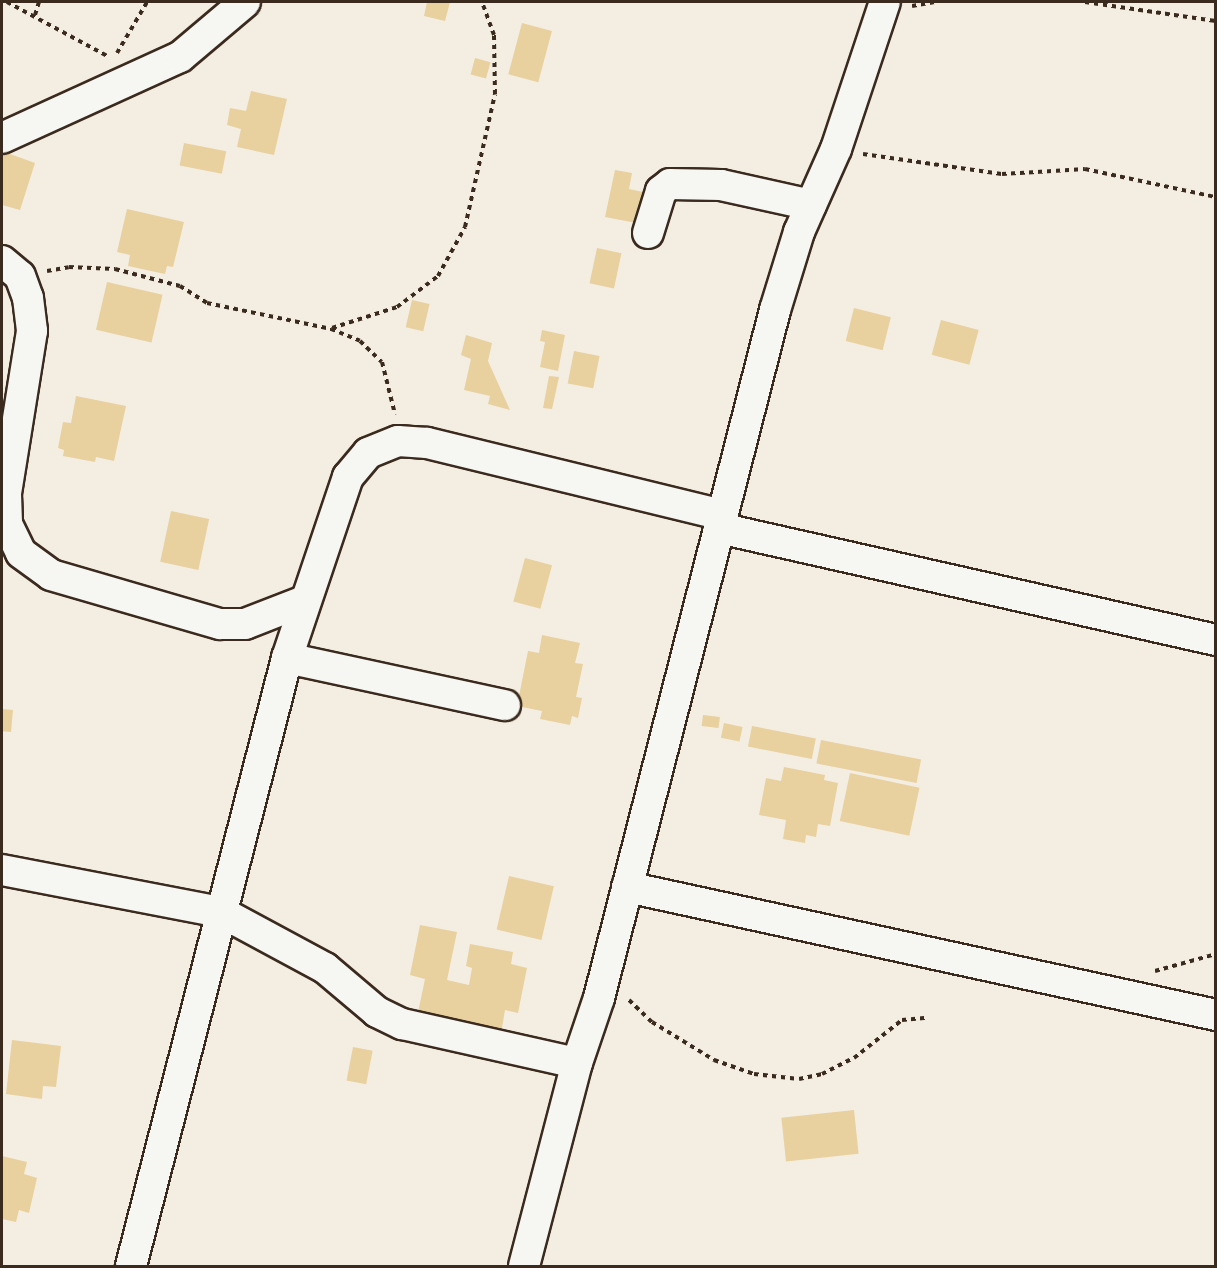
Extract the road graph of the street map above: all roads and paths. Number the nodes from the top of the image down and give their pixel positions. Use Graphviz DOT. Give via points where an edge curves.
graph roads {
  1 [pos="7,2"];
  2 [pos="39,2"];
  3 [pos="147,2"];
  4 [pos="245,2"];
  5 [pos="482,2"];
  6 [pos="885,2"];
  7 [pos="1085,2"];
  8 [pos="35,15"];
  9 [pos="1215,21"];
  10 [pos="2,138"];
  11 [pos="836,149"];
  12 [pos="1215,197"];
  13 [pos="812,205"];
  14 [pos="648,233"];
  15 [pos="11,269"];
  16 [pos="331,329"];
  17 [pos="398,441"];
  18 [pos="721,521"];
  19 [pos="304,601"];
  20 [pos="1215,640"];
  21 [pos="287,658"];
  22 [pos="505,705"];
  23 [pos="2,870"];
  24 [pos="627,887"];
  25 [pos="221,912"];
  26 [pos="604,976"];
  27 [pos="1215,1015"];
  28 [pos="927,1018"];
  29 [pos="577,1063"];
  30 [pos="131,1266"];
  31 [pos="524,1266"];
  1 -- 8 [label="path"];
  2 -- 8 [label="path"];
  3 -- 8 [label="path" via="113,59"];
  4 -- 10 [label="street" via="180,57"];
  5 -- 16 [label="path" via="494,35 495,94 465,227 438,276 405,301"];
  6 -- 11 [label="street"];
  7 -- 9 [label="path"];
  11 -- 12 [label="path" via="1002,174 1084,170"];
  11 -- 13 [label="street"];
  13 -- 14 [label="street" via="721,185 677,183 661,190"];
  13 -- 18 [label="street" via="775,310"];
  15 -- 16 [label="path" via="115,269 180,286 207,303"];
  15 -- 19 [label="street" via="28,298 32,331 6,494 7,524 21,553 51,574 220,624 245,624"];
  16 -- 17 [label="path" via="360,341 382,362 394,404"];
  17 -- 18 [label="street" via="428,442"];
  17 -- 19 [label="street" via="368,453 348,477"];
  18 -- 20 [label="street"];
  18 -- 24 [label="street"];
  19 -- 21 [label="street"];
  21 -- 22 [label="street"];
  21 -- 25 [label="street"];
  23 -- 25 [label="street"];
  24 -- 26 [label="street"];
  24 -- 27 [label="street"];
  25 -- 29 [label="street" via="325,968 377,1012 402,1024"];
  25 -- 30 [label="street"];
  26 -- 28 [label="path" via="652,1022 714,1060 754,1074 799,1078 822,1074 854,1058 902,1020"];
  26 -- 29 [label="street"];
  29 -- 31 [label="street"];
}
